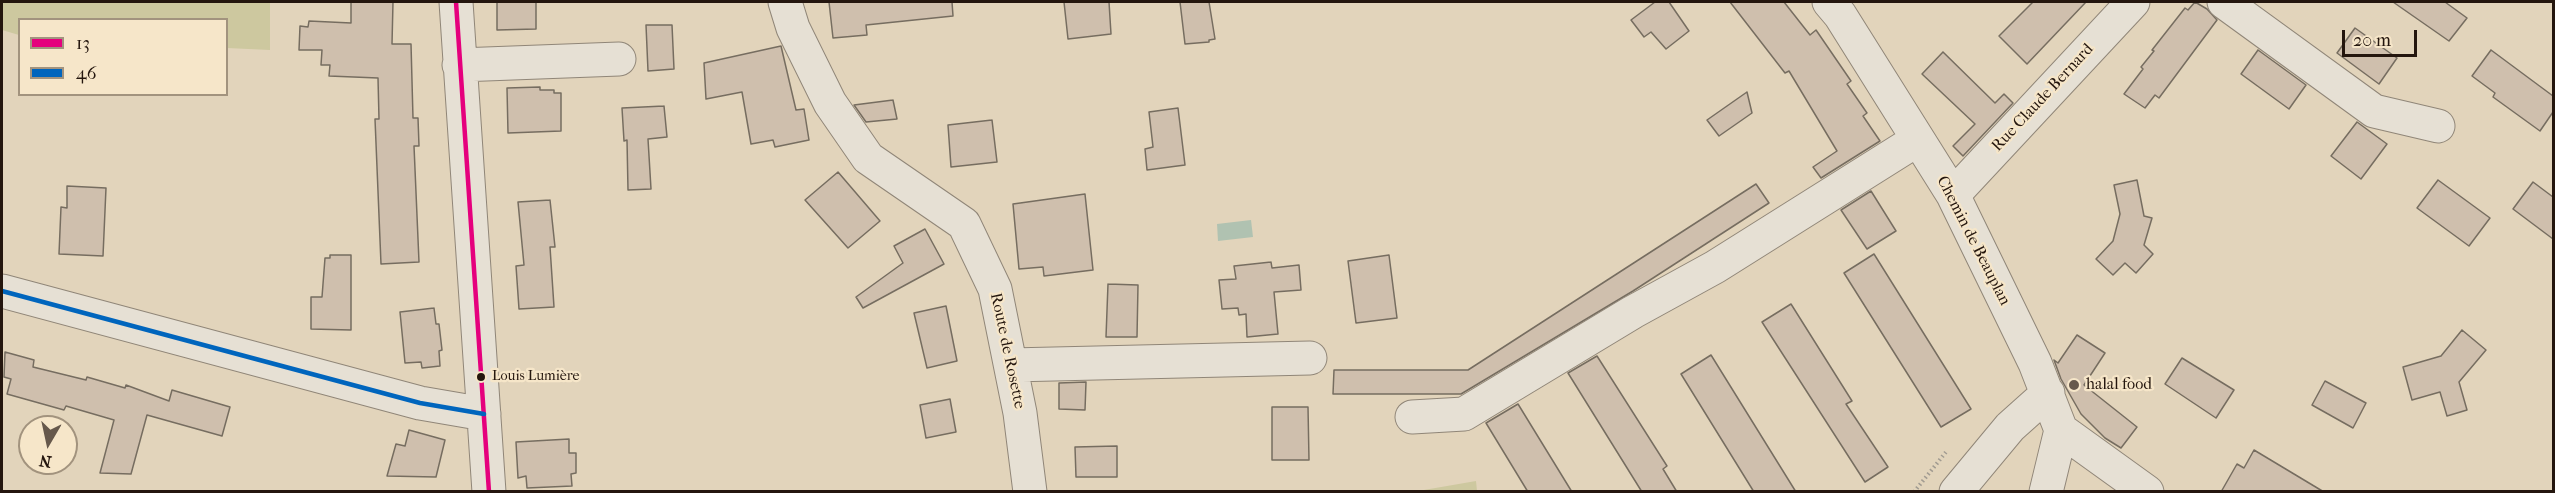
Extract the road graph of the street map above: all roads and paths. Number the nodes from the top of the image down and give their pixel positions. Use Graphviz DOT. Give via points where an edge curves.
graph roads {
  1 [pos="456,2"];
  2 [pos="784,2"];
  3 [pos="1829,2"];
  4 [pos="2133,2"];
  5 [pos="2224,2"];
  6 [pos="619,59"];
  7 [pos="459,65"];
  8 [pos="2438,126"];
  9 [pos="1917,140"];
  10 [pos="1953,195"];
  11 [pos="2,291"];
  12 [pos="1310,358"];
  13 [pos="1011,365"];
  14 [pos="2048,393"];
  15 [pos="484,414"];
  16 [pos="1412,417"];
  17 [pos="2061,429"];
  18 [pos="1946,452"];
  19 [pos="489,492"];
  20 [pos="1030,492"];
  21 [pos="1914,492"];
  22 [pos="1956,492"];
  23 [pos="2046,492"];
  24 [pos="2147,492"];
  1 -- 7 [label="street"];
  2 -- 13 [label="street, Route de Rosette" via="830,103 868,158 964,224 995,289"];
  3 -- 9 [label="street, Chemin de Beauplan"];
  4 -- 10 [label="street, Rue Claude Bernard"];
  5 -- 8 [label="street" via="2374,111"];
  6 -- 7 [label="street"];
  7 -- 15 [label="street"];
  9 -- 10 [label="street, Chemin de Beauplan"];
  9 -- 16 [label="street" via="1714,267 1464,414"];
  10 -- 14 [label="street, Chemin de Beauplan"];
  11 -- 15 [label="street" via="420,403"];
  12 -- 13 [label="street"];
  13 -- 20 [label="street, Route de Rosette"];
  14 -- 17 [label="street, Chemin de Beauplan"];
  14 -- 22 [label="street" via="2010,427"];
  15 -- 19 [label="street"];
  17 -- 23 [label="street"];
  17 -- 24 [label="street"];
  18 -- 21 [label="path"];
}
